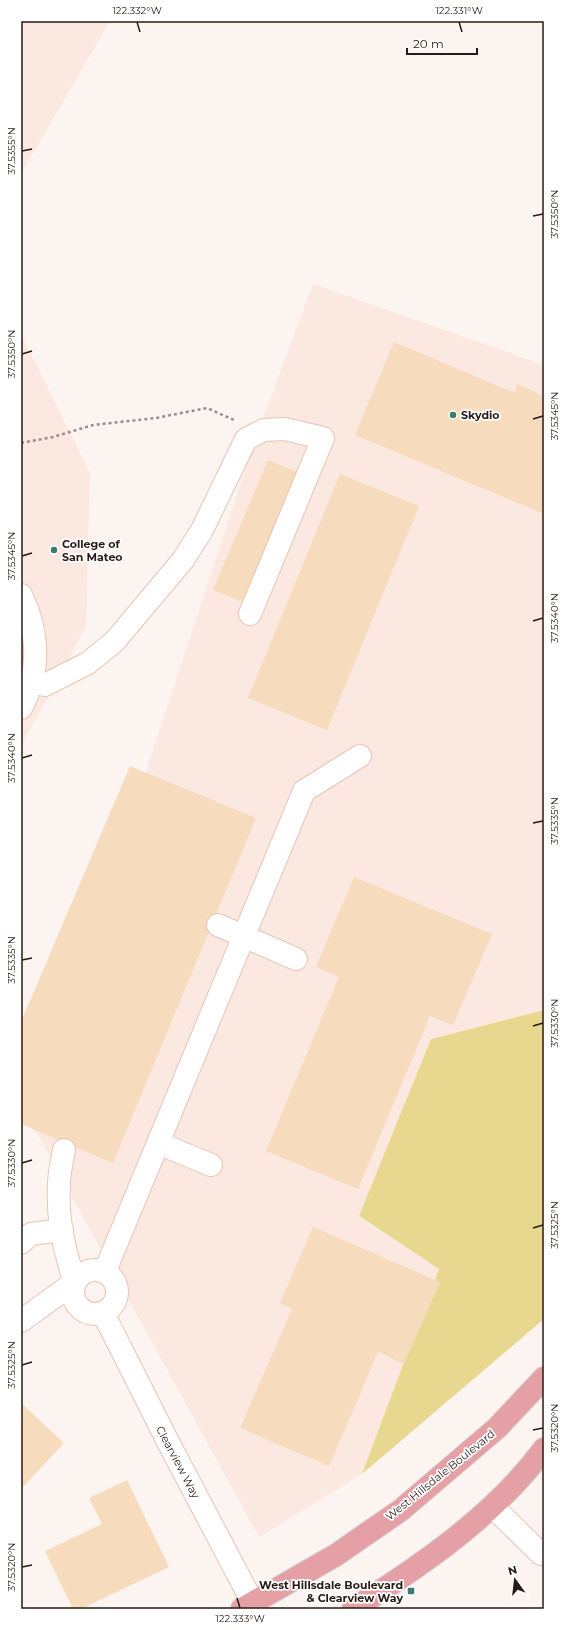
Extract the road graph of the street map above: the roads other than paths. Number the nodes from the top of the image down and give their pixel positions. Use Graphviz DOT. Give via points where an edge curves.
graph roads {
  1 [pos="21,594"];
  2 [pos="250,614"];
  3 [pos="32,683"];
  4 [pos="21,708"];
  5 [pos="360,756"];
  6 [pos="218,925"];
  7 [pos="244,937"];
  8 [pos="296,959"];
  9 [pos="158,1143"];
  10 [pos="64,1150"];
  11 [pos="211,1165"];
  12 [pos="62,1230"];
  13 [pos="21,1243"];
  14 [pos="105,1271"];
  15 [pos="75,1282"];
  16 [pos="103,1313"];
  17 [pos="21,1321"];
  18 [pos="544,1378"];
  19 [pos="544,1450"];
  20 [pos="493,1506"];
  21 [pos="541,1554"];
  22 [pos="251,1607"];
  23 [pos="353,1609"];
  1 -- 3 [label="street" via="36,642 36,664"];
  2 -- 3 [label="street" via="323,438 264,430 246,439 202,530 183,560 114,642 88,663 46,685"];
  3 -- 4 [label="street"];
  5 -- 7 [label="street" via="304,790"];
  6 -- 7 [label="street"];
  7 -- 8 [label="street"];
  7 -- 9 [label="street"];
  9 -- 11 [label="street"];
  9 -- 14 [label="street"];
  10 -- 12 [label="street" via="59,1184"];
  12 -- 13 [label="street" via="31,1234"];
  12 -- 15 [label="street" via="66,1256"];
  14 -- 15 [label="street" via="88,1270"];
  14 -- 16 [label="street" via="117,1284 118,1292 111,1308"];
  15 -- 16 [label="street" via="73,1291 78,1307 90,1313"];
  15 -- 17 [label="street"];
  16 -- 22 [label="street, Clearview Way"];
  18 -- 22 [label="main road, West Hillsdale Boulevard" via="497,1428 401,1510"];
  19 -- 20 [label="main road"];
  20 -- 21 [label="street"];
  20 -- 23 [label="main road" via="412,1569"];
}
